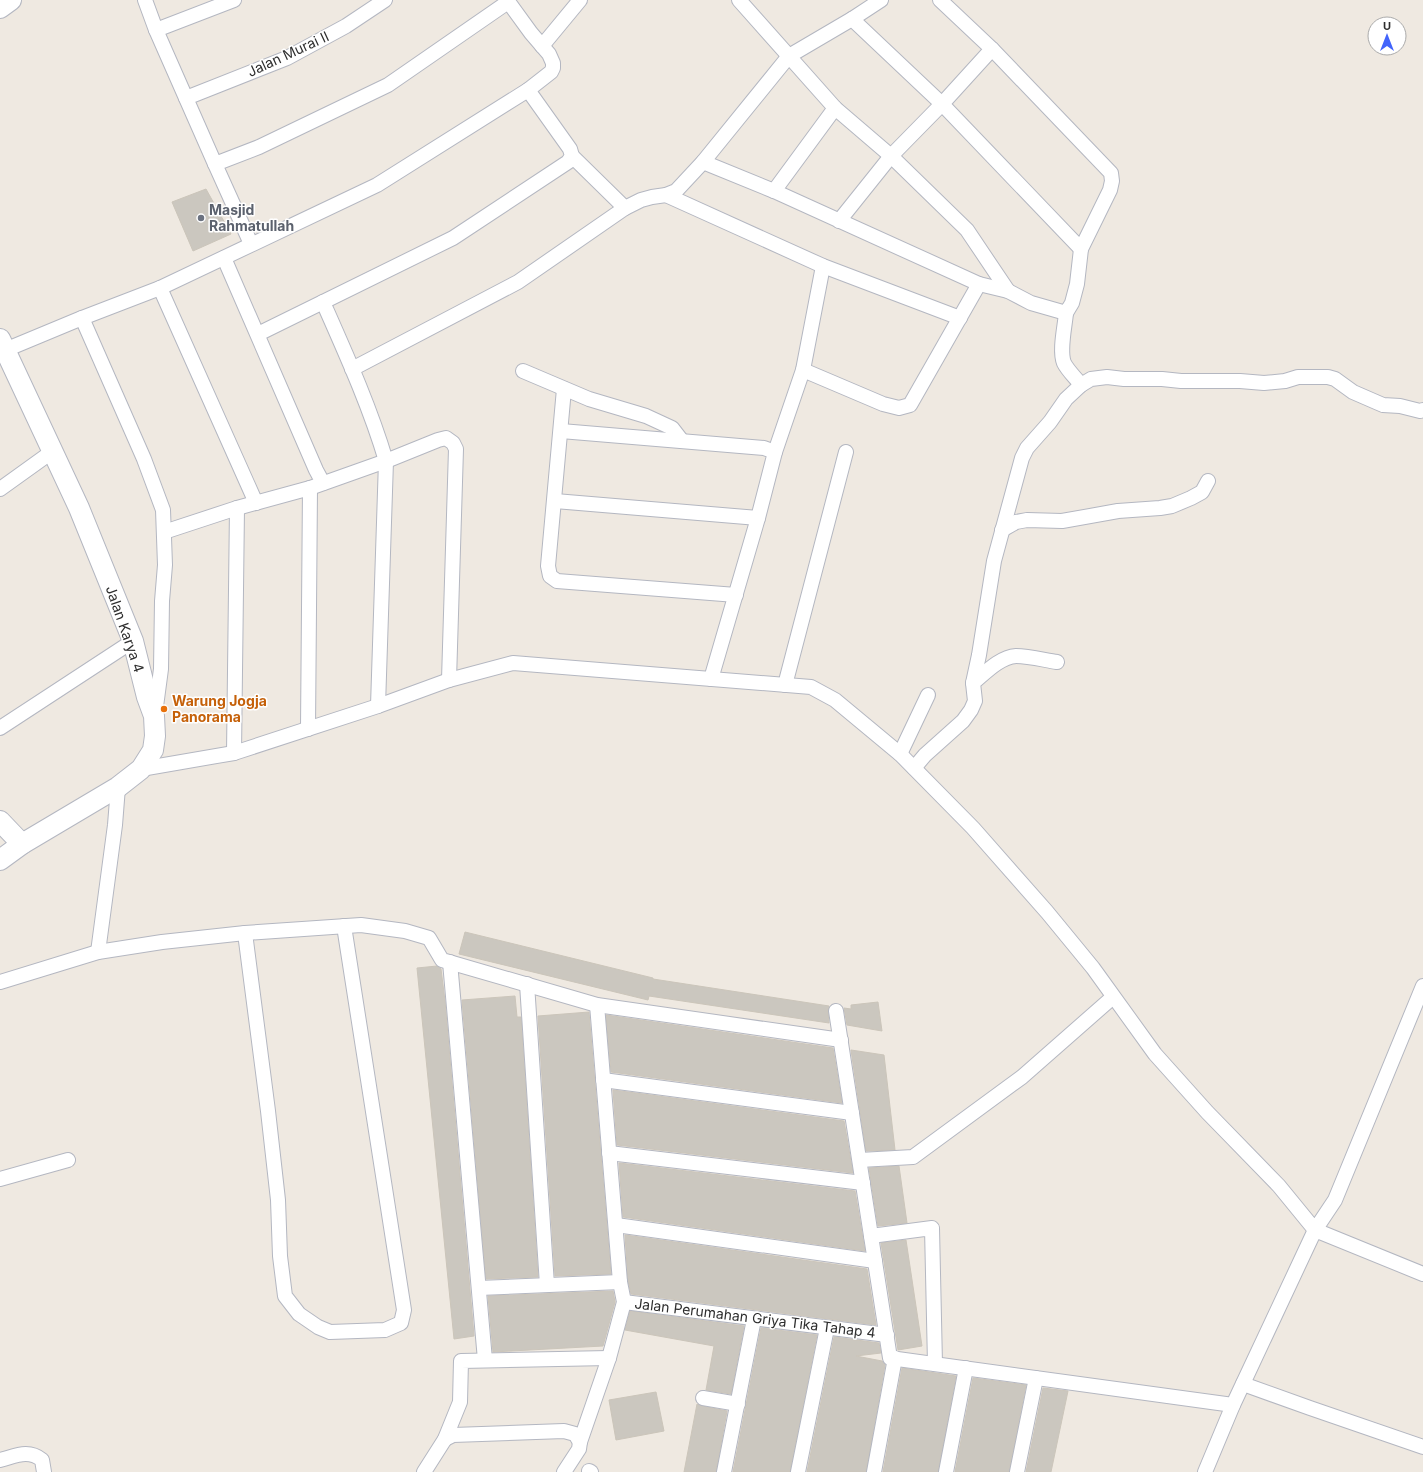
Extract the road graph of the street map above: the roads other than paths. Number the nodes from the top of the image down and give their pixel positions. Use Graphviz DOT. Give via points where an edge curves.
graph roads {
  1 [pos="11,0"];
  2 [pos="145,0"];
  3 [pos="234,0"];
  4 [pos="385,0"];
  5 [pos="580,0"];
  6 [pos="739,0"];
  7 [pos="881,0"];
  8 [pos="940,0"];
  9 [pos="507,1"];
  10 [pos="0,8"];
  11 [pos="852,19"];
  12 [pos="156,30"];
  13 [pos="542,46"];
  14 [pos="992,48"];
  15 [pos="790,56"];
  16 [pos="528,90"];
  17 [pos="186,98"];
  18 [pos="942,104"];
  19 [pos="835,108"];
  20 [pos="572,156"];
  21 [pos="891,156"];
  22 [pos="703,162"];
  23 [pos="215,164"];
  24 [pos="774,191"];
  25 [pos="666,195"];
  26 [pos="626,208"];
  27 [pos="839,221"];
  28 [pos="250,244"];
  29 [pos="1080,248"];
  30 [pos="224,258"];
  31 [pos="823,266"];
  32 [pos="979,284"];
  33 [pos="160,288"];
  34 [pos="1008,291"];
  35 [pos="323,302"];
  36 [pos="1066,313"];
  37 [pos="82,318"];
  38 [pos="960,318"];
  39 [pos="258,334"];
  40 [pos="2,344"];
  41 [pos="352,369"];
  42 [pos="802,370"];
  43 [pos="523,371"];
  44 [pos="1081,385"];
  45 [pos="564,389"];
  46 [pos="1423,410"];
  47 [pos="561,431"];
  48 [pos="682,441"];
  49 [pos="53,451"];
  50 [pos="775,452"];
  51 [pos="846,452"];
  52 [pos="386,461"];
  53 [pos="1208,481"];
  54 [pos="316,485"];
  55 [pos="0,489"];
  56 [pos="555,501"];
  57 [pos="256,503"];
  58 [pos="237,508"];
  59 [pos="758,518"];
  60 [pos="1002,530"];
  61 [pos="164,532"];
  62 [pos="736,595"];
  63 [pos="133,641"];
  64 [pos="1056,662"];
  65 [pos="712,678"];
  66 [pos="449,680"];
  67 [pos="973,683"];
  68 [pos="785,685"];
  69 [pos="928,695"];
  70 [pos="378,706"];
  71 [pos="154,716"];
  72 [pos="0,728"];
  73 [pos="308,729"];
  74 [pos="234,753"];
  75 [pos="900,754"];
  76 [pos="914,768"];
  77 [pos="141,769"];
  78 [pos="118,787"];
  79 [pos="0,821"];
  80 [pos="22,844"];
  81 [pos="0,860"];
  82 [pos="344,926"];
  83 [pos="245,934"];
  84 [pos="98,952"];
  85 [pos="450,962"];
  86 [pos="0,982"];
  87 [pos="527,984"];
  88 [pos="1423,986"];
  89 [pos="1113,997"];
  90 [pos="597,1005"];
  91 [pos="836,1011"];
  92 [pos="841,1040"];
  93 [pos="603,1080"];
  94 [pos="852,1112"];
  95 [pos="610,1153"];
  96 [pos="68,1160"];
  97 [pos="860,1160"];
  98 [pos="0,1179"];
  99 [pos="863,1183"];
  100 [pos="616,1225"];
  101 [pos="1315,1230"];
  102 [pos="871,1236"];
  103 [pos="875,1261"];
  104 [pos="1423,1274"];
  105 [pos="620,1282"];
  106 [pos="547,1285"];
  107 [pos="479,1288"];
  108 [pos="624,1302"];
  109 [pos="754,1319"];
  110 [pos="827,1328"];
  111 [pos="887,1335"];
  112 [pos="609,1358"];
  113 [pos="895,1358"];
  114 [pos="485,1360"];
  115 [pos="935,1364"];
  116 [pos="966,1368"];
  117 [pos="1036,1378"];
  118 [pos="1243,1384"];
  119 [pos="703,1398"];
  120 [pos="738,1404"];
  121 [pos="1233,1405"];
  122 [pos="446,1438"];
  123 [pos="580,1442"];
  124 [pos="1423,1447"];
  125 [pos="0,1460"];
  126 [pos="44,1472"];
  127 [pos="424,1472"];
  128 [pos="564,1472"];
  129 [pos="724,1472"];
  130 [pos="798,1472"];
  131 [pos="874,1472"];
  132 [pos="946,1472"];
  133 [pos="1017,1472"];
  134 [pos="1204,1472"];
  1 -- 10 [label="main road"];
  2 -- 12 [label="street"];
  3 -- 12 [label="street"];
  4 -- 17 [label="street, Jalan Murai II" via="346,26 287,58"];
  5 -- 13 [label="street"];
  6 -- 15 [label="street"];
  7 -- 11 [label="street"];
  8 -- 14 [label="street"];
  9 -- 13 [label="street"];
  9 -- 23 [label="street" via="388,85 259,147"];
  11 -- 15 [label="street"];
  11 -- 18 [label="street"];
  12 -- 17 [label="street"];
  13 -- 16 [label="street" via="549,54 553,68"];
  14 -- 18 [label="street"];
  14 -- 29 [label="street" via="1111,173 1110,190"];
  15 -- 19 [label="street"];
  15 -- 22 [label="street"];
  16 -- 20 [label="street" via="570,149"];
  16 -- 28 [label="street" via="377,185"];
  17 -- 23 [label="street"];
  18 -- 21 [label="street"];
  18 -- 29 [label="street"];
  19 -- 21 [label="street"];
  19 -- 24 [label="street"];
  20 -- 26 [label="street"];
  20 -- 35 [label="street" via="568,162 454,238"];
  21 -- 27 [label="street"];
  21 -- 34 [label="street" via="966,230"];
  22 -- 24 [label="street"];
  22 -- 25 [label="street" via="676,191"];
  23 -- 28 [label="street"];
  24 -- 27 [label="street"];
  25 -- 26 [label="street" via="652,196"];
  25 -- 31 [label="street"];
  26 -- 41 [label="street" via="518,282"];
  27 -- 32 [label="street"];
  28 -- 30 [label="street"];
  29 -- 36 [label="street" via="1077,284 1072,303"];
  30 -- 33 [label="street"];
  30 -- 39 [label="street"];
  31 -- 38 [label="street"];
  31 -- 42 [label="street"];
  32 -- 34 [label="street"];
  32 -- 38 [label="street"];
  33 -- 37 [label="street"];
  33 -- 57 [label="street"];
  34 -- 36 [label="street" via="1031,303"];
  35 -- 39 [label="street"];
  35 -- 41 [label="street"];
  36 -- 44 [label="street" via="1062,343 1064,363"];
  37 -- 40 [label="street"];
  37 -- 61 [label="street" via="144,459 163,510"];
  38 -- 42 [label="street" via="910,405 899,408 884,404"];
  39 -- 54 [label="street" via="316,470"];
  40 -- 49 [label="main road, Jalan Karya 4"];
  41 -- 52 [label="street"];
  42 -- 50 [label="street"];
  43 -- 45 [label="street"];
  44 -- 46 [label="street" via="1091,379 1107,377 1264,383 1328,377 1334,378 1353,392 1383,405"];
  44 -- 60 [label="street" via="1066,399 1027,448 1018,470"];
  45 -- 47 [label="street"];
  45 -- 48 [label="street" via="646,416 672,428"];
  47 -- 48 [label="street"];
  47 -- 56 [label="street"];
  48 -- 50 [label="street" via="764,448"];
  49 -- 55 [label="street"];
  49 -- 63 [label="main road, Jalan Karya 4"];
  50 -- 59 [label="street"];
  51 -- 68 [label="street"];
  52 -- 54 [label="street"];
  52 -- 66 [label="street" via="446,438 456,449"];
  52 -- 70 [label="street"];
  53 -- 60 [label="street" via="1202,492 1172,506 1118,511 1062,521 1027,520 1016,522"];
  54 -- 57 [label="street"];
  54 -- 73 [label="street"];
  56 -- 59 [label="street"];
  56 -- 62 [label="street" via="548,566 550,576 557,581"];
  57 -- 58 [label="street"];
  58 -- 61 [label="street"];
  58 -- 74 [label="street"];
  59 -- 62 [label="street"];
  60 -- 67 [label="street" via="994,561"];
  61 -- 71 [label="street" via="161,669"];
  62 -- 65 [label="street"];
  63 -- 71 [label="main road, Jalan Karya 4"];
  63 -- 72 [label="street"];
  64 -- 67 [label="street" via="1015,656 1003,660"];
  65 -- 66 [label="street" via="513,663"];
  65 -- 68 [label="street"];
  66 -- 70 [label="street"];
  67 -- 76 [label="street" via="975,701 971,710 963,721"];
  68 -- 75 [label="street" via="811,687 835,700"];
  69 -- 75 [label="street"];
  70 -- 73 [label="street"];
  71 -- 77 [label="main road, Jalan Karya 4" via="154,745"];
  73 -- 74 [label="street"];
  74 -- 77 [label="street"];
  75 -- 76 [label="street"];
  76 -- 89 [label="street" via="973,828 1047,912"];
  77 -- 78 [label="main road, Jalan Karya 4"];
  78 -- 80 [label="main road, Jalan Karya 4"];
  78 -- 84 [label="street"];
  79 -- 80 [label="main road"];
  80 -- 81 [label="main road, Jalan Karya 4"];
  82 -- 83 [label="street"];
  82 -- 83 [label="street" via="404,1310 401,1323 385,1330 330,1332 299,1314 285,1296 280,1264 275,1170"];
  82 -- 85 [label="street" via="361,925 405,931 429,938 442,960"];
  83 -- 84 [label="street" via="162,942"];
  84 -- 86 [label="street"];
  85 -- 87 [label="street"];
  85 -- 107 [label="street"];
  87 -- 90 [label="street"];
  87 -- 106 [label="street"];
  88 -- 101 [label="street" via="1335,1200"];
  89 -- 97 [label="street" via="1022,1077 913,1157"];
  89 -- 101 [label="street" via="1155,1054 1279,1186"];
  90 -- 92 [label="street"];
  90 -- 93 [label="street, Jalan Perumahan Griya Tika Tahap 4"];
  91 -- 92 [label="street, Jalan Perumahan Griya Tika Tahap 4"];
  92 -- 94 [label="street, Jalan Perumahan Griya Tika Tahap 4"];
  93 -- 94 [label="street"];
  93 -- 95 [label="street, Jalan Perumahan Griya Tika Tahap 4"];
  94 -- 97 [label="street, Jalan Perumahan Griya Tika Tahap 4"];
  95 -- 99 [label="street"];
  95 -- 100 [label="street, Jalan Perumahan Griya Tika Tahap 4"];
  96 -- 98 [label="street"];
  97 -- 99 [label="street, Jalan Perumahan Griya Tika Tahap 4"];
  99 -- 102 [label="street, Jalan Perumahan Griya Tika Tahap 4"];
  100 -- 103 [label="street"];
  100 -- 105 [label="street, Jalan Perumahan Griya Tika Tahap 4"];
  101 -- 104 [label="street"];
  101 -- 118 [label="street"];
  102 -- 103 [label="street, Jalan Perumahan Griya Tika Tahap 4"];
  102 -- 115 [label="street" via="932,1228"];
  103 -- 111 [label="street, Jalan Perumahan Griya Tika Tahap 4"];
  105 -- 106 [label="street"];
  105 -- 108 [label="street, Jalan Perumahan Griya Tika Tahap 4"];
  106 -- 107 [label="street"];
  107 -- 114 [label="street"];
  108 -- 109 [label="street, Jalan Perumahan Griya Tika Tahap 4"];
  108 -- 112 [label="street, Jalan Perumahan Griya Tika Tahap 4"];
  109 -- 110 [label="street, Jalan Perumahan Griya Tika Tahap 4"];
  109 -- 120 [label="street"];
  110 -- 111 [label="street, Jalan Perumahan Griya Tika Tahap 4"];
  110 -- 130 [label="street"];
  111 -- 113 [label="street, Jalan Perumahan Griya Tika Tahap 4" via="890,1358"];
  112 -- 114 [label="street"];
  112 -- 123 [label="street, Jalan Perumahan Griya Tika Tahap 4"];
  113 -- 115 [label="street"];
  113 -- 131 [label="street"];
  114 -- 122 [label="street" via="461,1361 460,1402"];
  115 -- 116 [label="street"];
  116 -- 117 [label="street"];
  116 -- 132 [label="street"];
  117 -- 121 [label="street"];
  117 -- 133 [label="street"];
  118 -- 121 [label="street"];
  118 -- 124 [label="street"];
  119 -- 120 [label="street"];
  120 -- 129 [label="street"];
  121 -- 134 [label="street"];
  122 -- 123 [label="street" via="454,1435 564,1431 575,1434"];
  122 -- 127 [label="street"];
  123 -- 128 [label="street, Jalan Perumahan Griya Tika Tahap 4" via="579,1449"];
  125 -- 126 [label="street" via="27,1453 35,1454 42,1460"];
}
